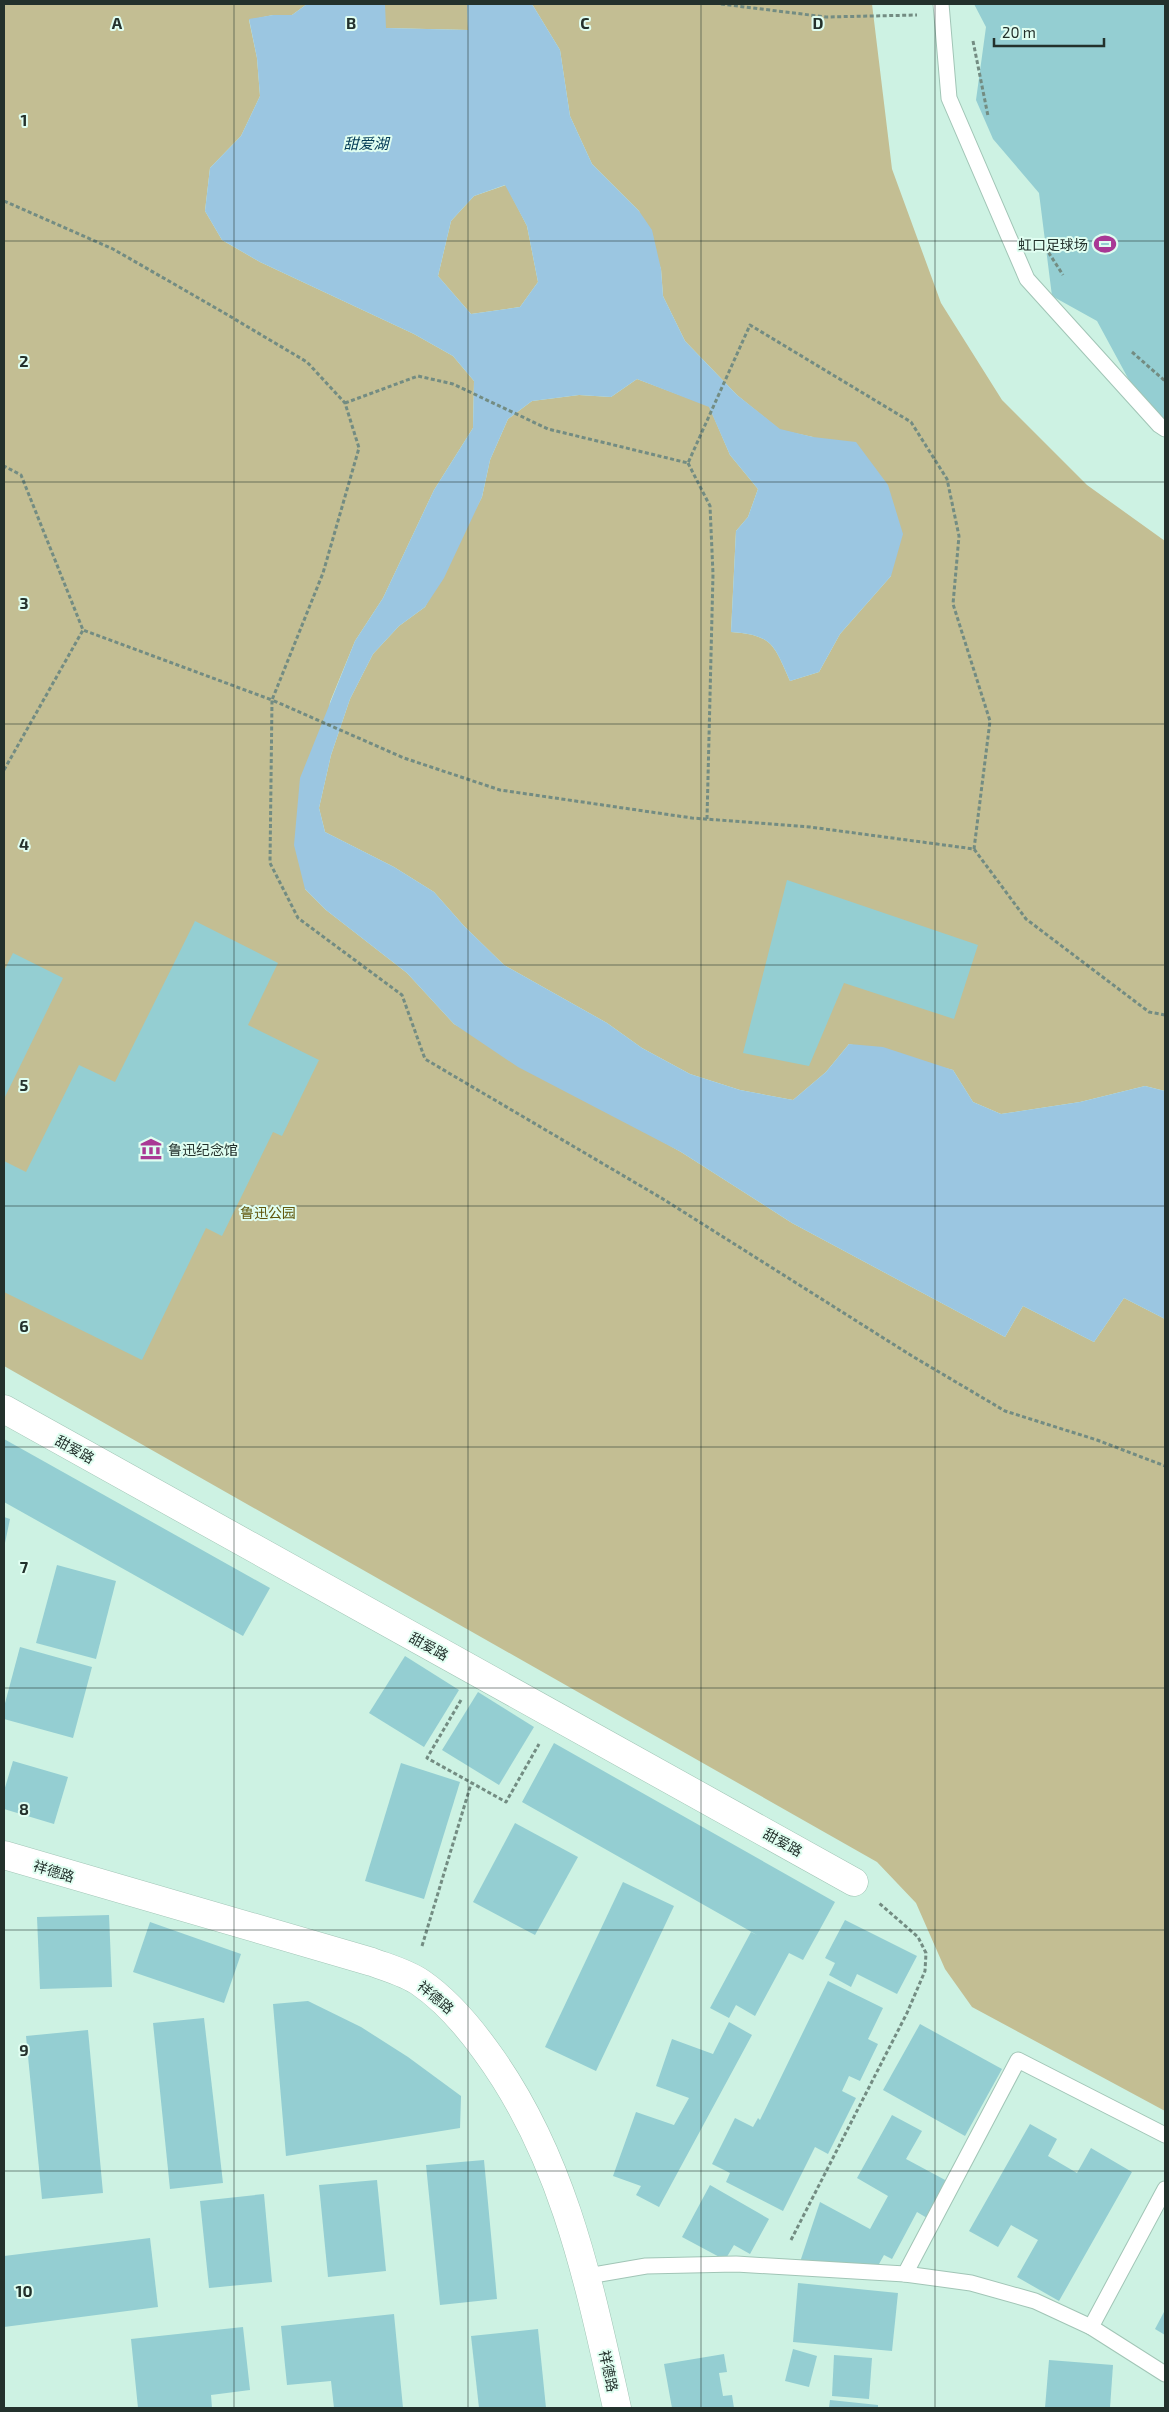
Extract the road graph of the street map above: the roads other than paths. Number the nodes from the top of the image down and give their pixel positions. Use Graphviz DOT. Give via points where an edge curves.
graph roads {
  1 [pos="941,8"];
  2 [pos="1165,429"];
  3 [pos="4,1409"];
  4 [pos="4,1855"];
  5 [pos="854,1882"];
  6 [pos="1165,2135"];
  7 [pos="1165,2188"];
  8 [pos="905,2274"];
  9 [pos="588,2276"];
  10 [pos="1091,2327"];
  11 [pos="1165,2374"];
  12 [pos="617,2408"];
  1 -- 2 [label="lane" via="949,98 1028,279"];
  3 -- 5 [label="street, 甜爱路"];
  4 -- 9 [label="street, 祥德路" via="372,1962 420,1982 451,2008 506,2079 542,2148"];
  6 -- 8 [label="lane" via="1018,2060"];
  7 -- 10 [label="lane"];
  8 -- 9 [label="lane" via="736,2264 646,2266"];
  8 -- 10 [label="lane" via="971,2283 1035,2301"];
  9 -- 12 [label="street, 祥德路"];
  10 -- 11 [label="lane"];
}
